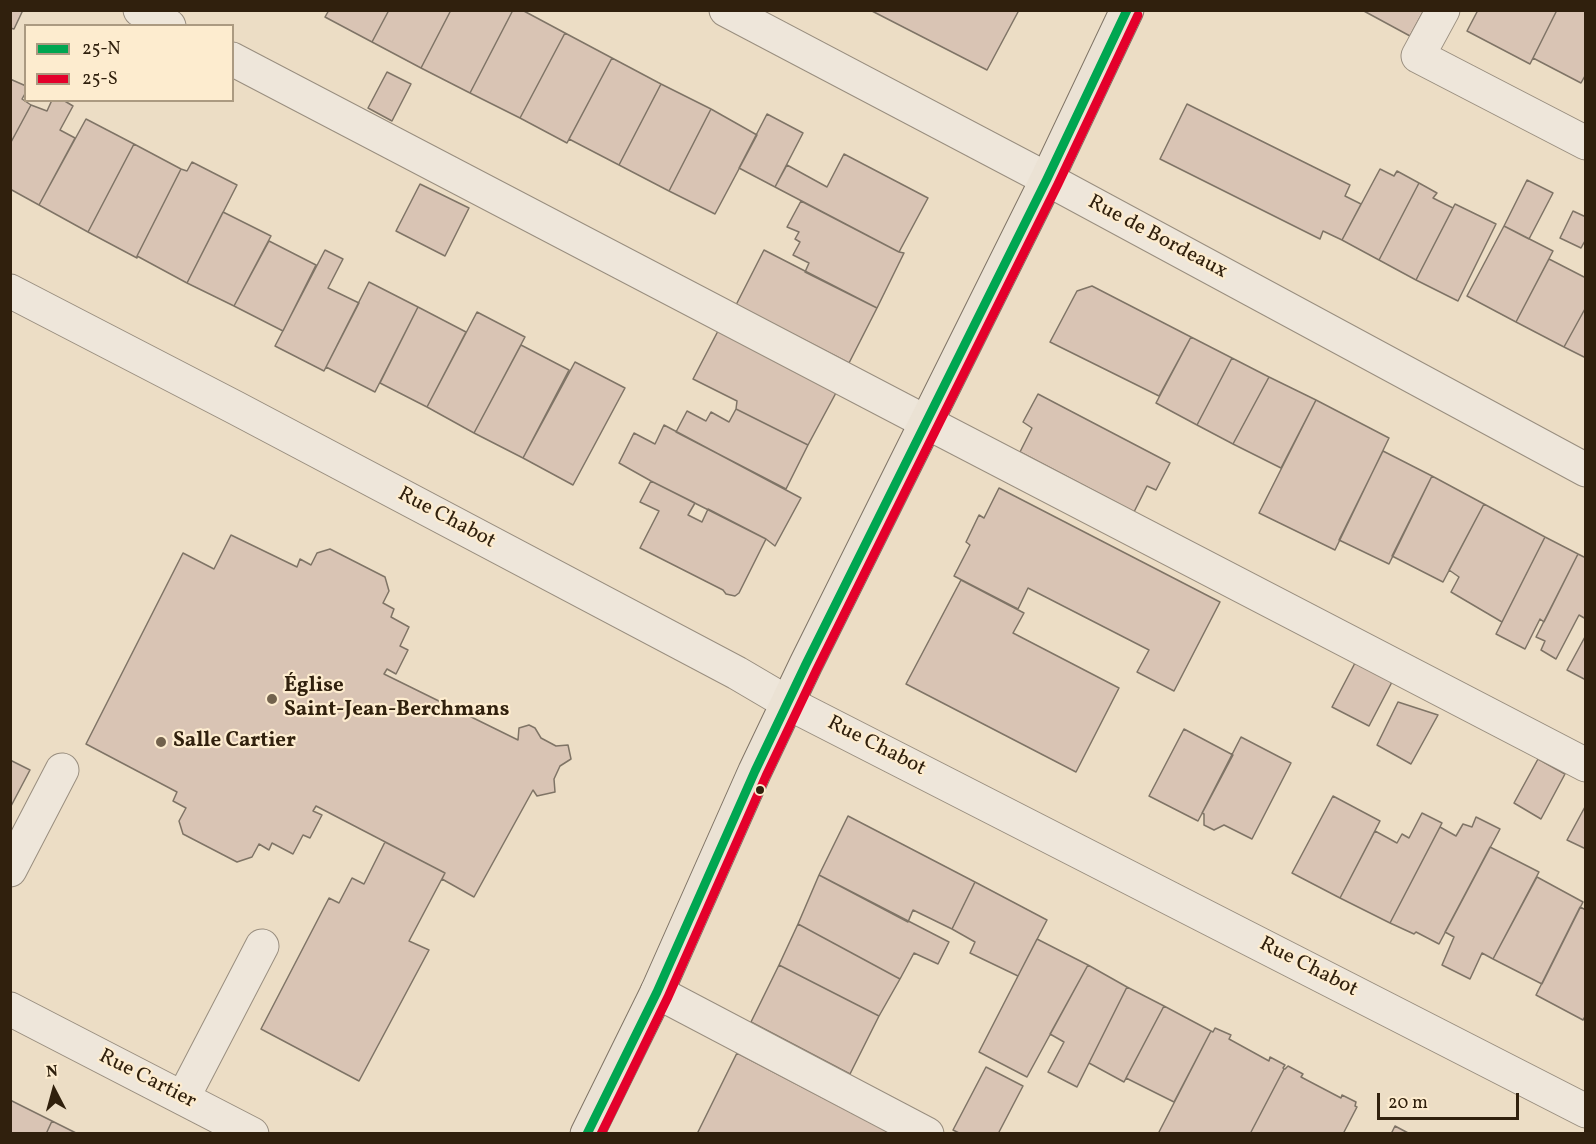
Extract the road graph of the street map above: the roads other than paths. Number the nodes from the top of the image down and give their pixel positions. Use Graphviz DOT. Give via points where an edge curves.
graph roads {
  1 [pos="140,10"];
  2 [pos="726,10"];
  3 [pos="1127,10"];
  4 [pos="1443,10"];
  5 [pos="165,24"];
  6 [pos="234,60"];
  7 [pos="1586,143"];
  8 [pos="1047,179"];
  9 [pos="10,291"];
  10 [pos="926,422"];
  11 [pos="1586,470"];
  12 [pos="788,703"];
  13 [pos="1586,765"];
  14 [pos="62,770"];
  15 [pos="10,870"];
  16 [pos="262,946"];
  17 [pos="657,992"];
  18 [pos="10,1009"];
  19 [pos="183,1098"];
  20 [pos="1586,1111"];
  21 [pos="252,1134"];
  22 [pos="587,1134"];
  23 [pos="927,1134"];
  1 -- 5 [label="street"];
  2 -- 8 [label="street, Rue de Bordeaux"];
  3 -- 8 [label="main road"];
  4 -- 7 [label="street" via="1418,56"];
  6 -- 10 [label="street"];
  8 -- 10 [label="main road"];
  8 -- 11 [label="street, Rue de Bordeaux"];
  9 -- 12 [label="street, Rue Chabot"];
  10 -- 12 [label="main road"];
  10 -- 13 [label="street"];
  12 -- 17 [label="main road"];
  12 -- 20 [label="street, Rue Chabot"];
  14 -- 15 [label="street"];
  16 -- 19 [label="street"];
  17 -- 22 [label="main road"];
  17 -- 23 [label="street"];
  18 -- 19 [label="street, Rue Cartier"];
  19 -- 21 [label="street, Rue Cartier"];
}
